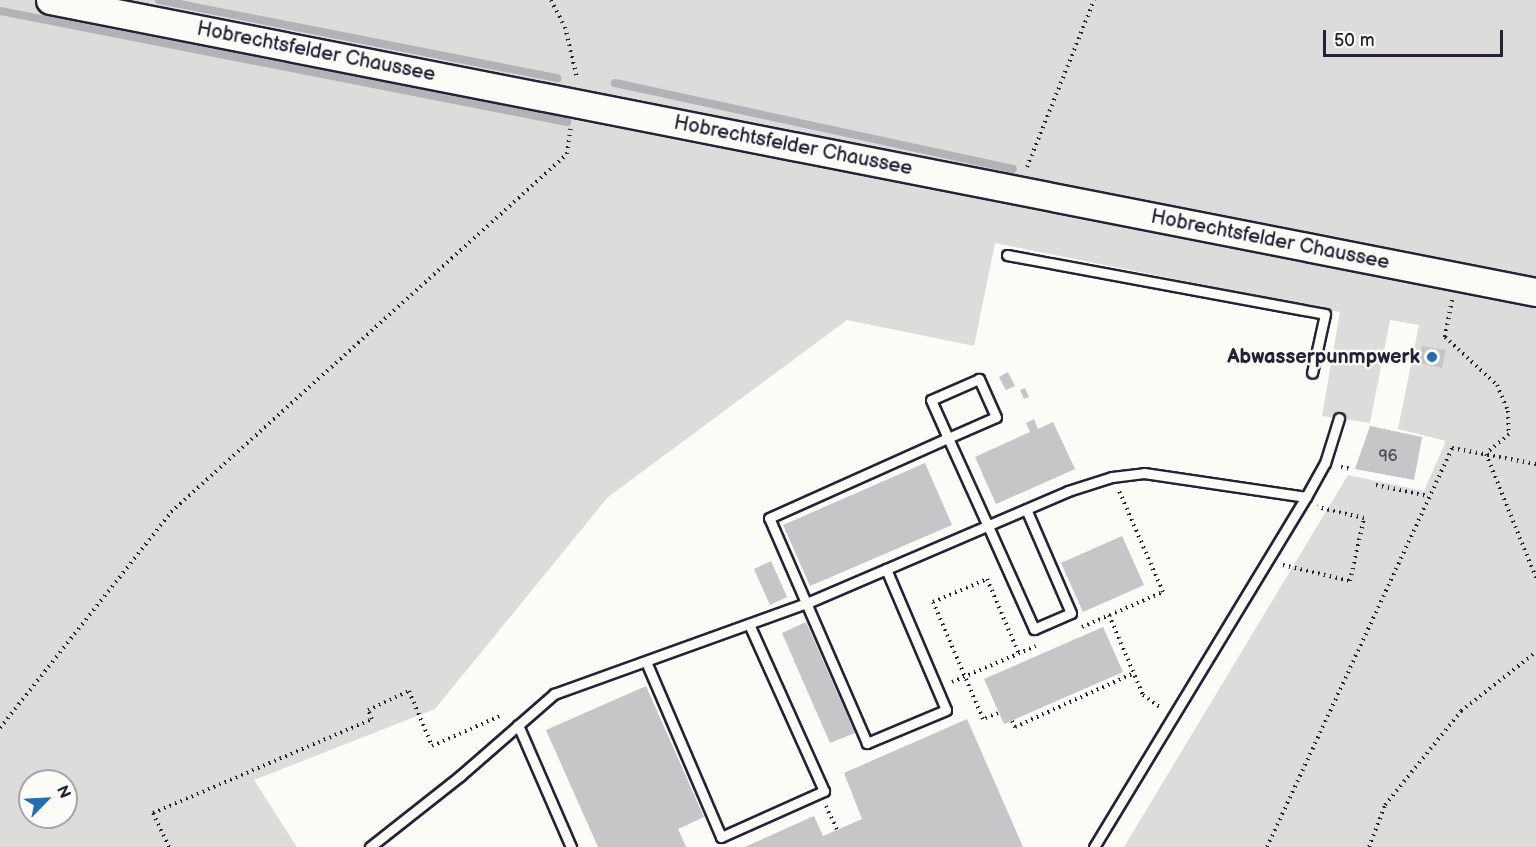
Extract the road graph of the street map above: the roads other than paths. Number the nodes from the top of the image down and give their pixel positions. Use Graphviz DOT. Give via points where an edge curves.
graph roads {
  1 [pos="50,0"];
  2 [pos="1007,255"];
  3 [pos="1536,292"];
  4 [pos="1312,374"];
  5 [pos="1339,418"];
  6 [pos="948,438"];
  7 [pos="1304,499"];
  8 [pos="1026,509"];
  9 [pos="988,526"];
  10 [pos="886,569"];
  11 [pos="807,603"];
  12 [pos="749,624"];
  13 [pos="647,664"];
  14 [pos="518,725"];
  15 [pos="369,847"];
  16 [pos="571,847"];
  17 [pos="1094,847"];
  1 -- 3 [label="main road, Hobrechtsfelder Chaussee"];
  2 -- 4 [label="lane" via="1325,314"];
  5 -- 7 [label="lane" via="1325,463"];
  6 -- 6 [label="lane" via="931,400 979,380 996,417"];
  6 -- 9 [label="lane"];
  6 -- 11 [label="lane" via="769,518"];
  7 -- 8 [label="lane" via="1144,473 1112,477"];
  7 -- 17 [label="lane"];
  8 -- 9 [label="lane"];
  8 -- 9 [label="lane" via="1071,613 1034,629"];
  9 -- 10 [label="lane"];
  10 -- 11 [label="lane"];
  10 -- 11 [label="lane" via="946,710 867,743"];
  11 -- 12 [label="lane"];
  12 -- 13 [label="lane"];
  12 -- 13 [label="lane" via="824,791 721,837"];
  13 -- 14 [label="lane" via="554,694"];
  14 -- 15 [label="lane"];
  14 -- 16 [label="lane"];
}
